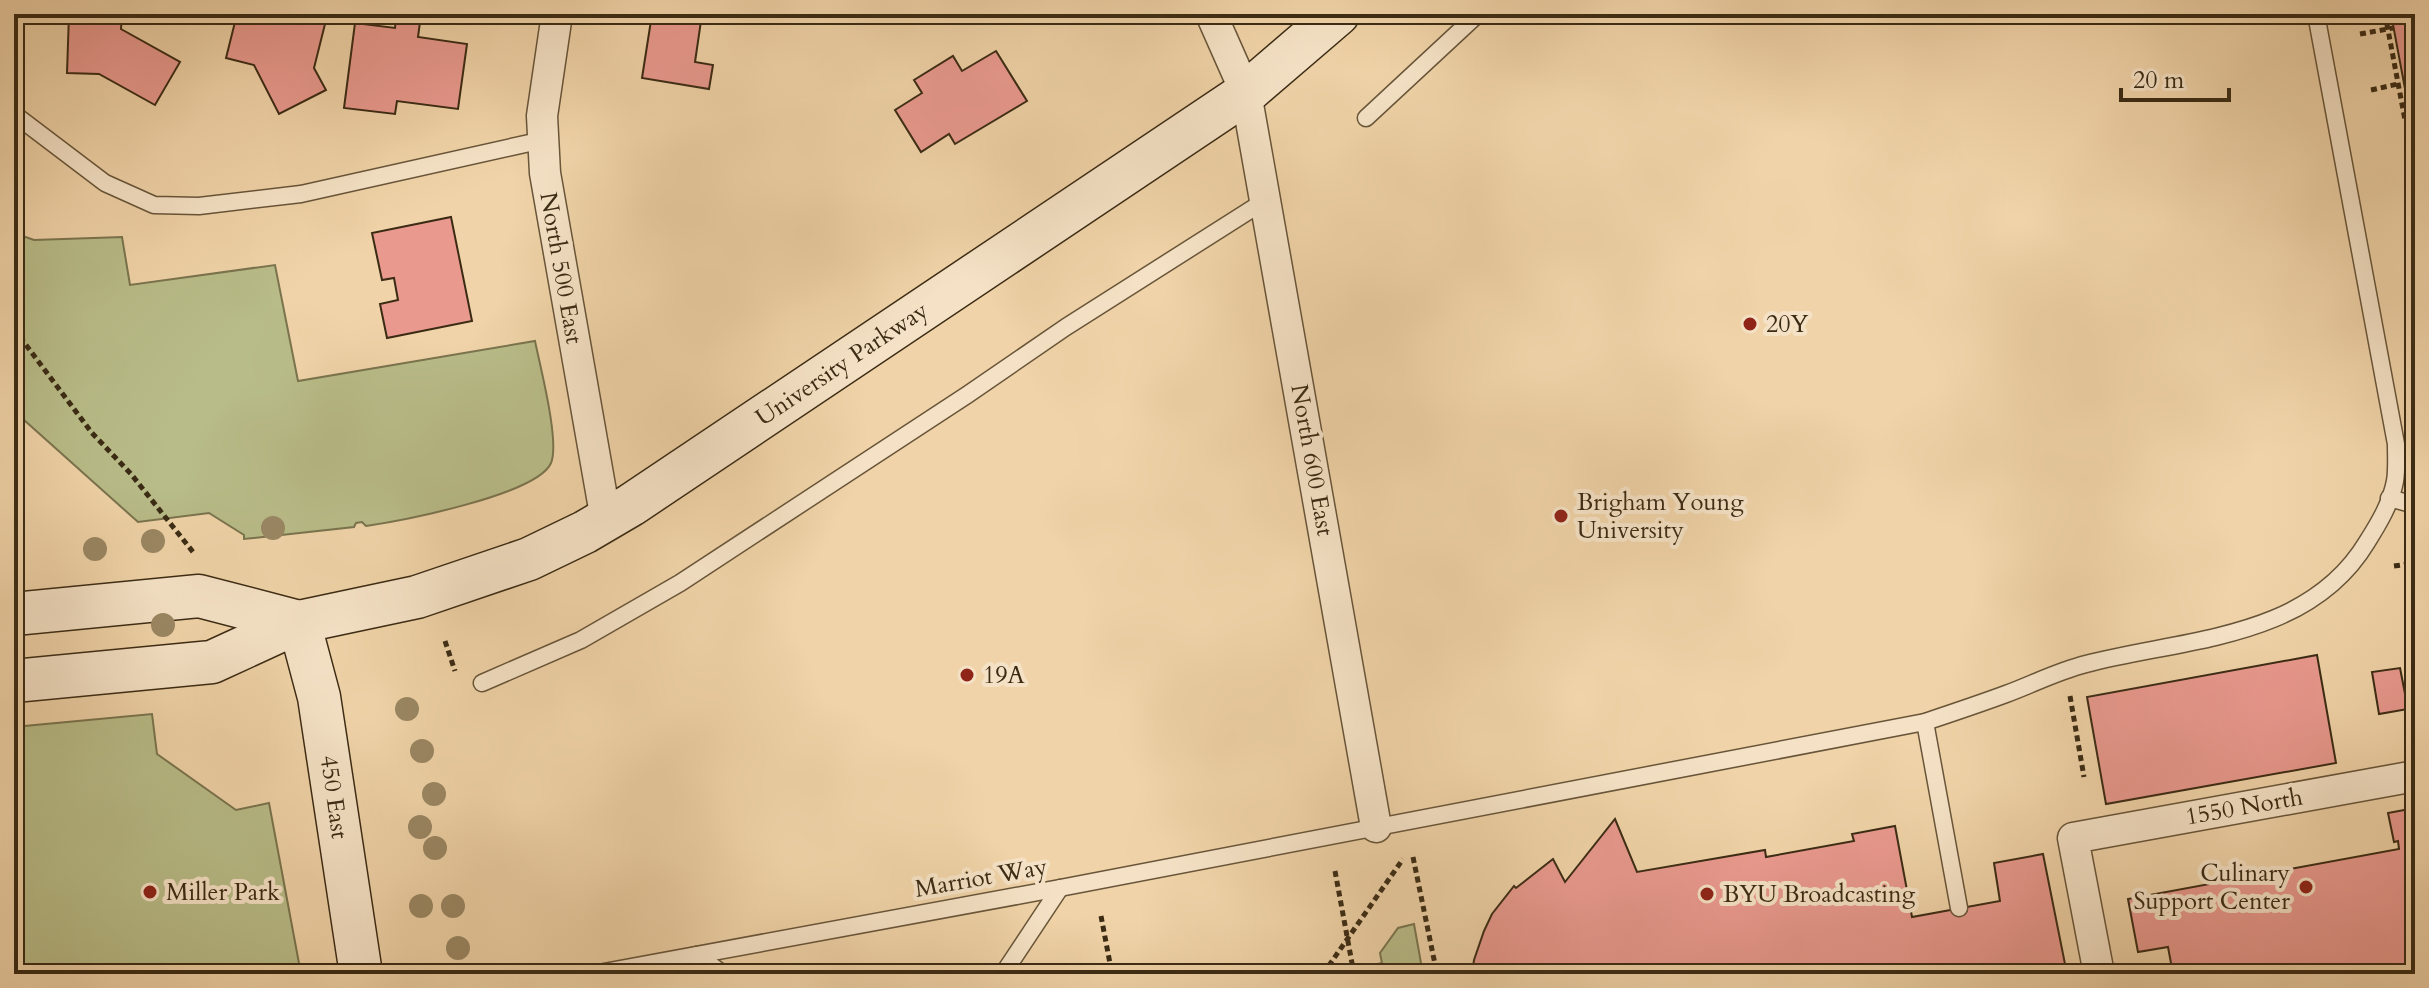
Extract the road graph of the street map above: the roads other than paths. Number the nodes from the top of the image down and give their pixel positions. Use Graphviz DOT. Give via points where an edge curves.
graph roads {
  1 [pos="557,14"];
  2 [pos="1211,14"];
  3 [pos="1338,14"];
  4 [pos="1478,14"];
  5 [pos="2316,14"];
  6 [pos="1246,93"];
  7 [pos="14,114"];
  8 [pos="1366,118"];
  9 [pos="543,140"];
  10 [pos="1266,200"];
  11 [pos="2389,498"];
  12 [pos="2415,505"];
  13 [pos="606,520"];
  14 [pos="14,614"];
  15 [pos="299,622"];
  16 [pos="14,681"];
  17 [pos="482,683"];
  18 [pos="1925,722"];
  19 [pos="2415,776"];
  20 [pos="1376,827"];
  21 [pos="1060,888"];
  22 [pos="1959,908"];
  23 [pos="697,955"];
  24 [pos="361,974"];
  25 [pos="593,974"];
  26 [pos="723,974"];
  27 [pos="1003,974"];
  28 [pos="2099,974"];
  1 -- 9 [label="street, North 500 East"];
  2 -- 6 [label="street, North 600 East"];
  3 -- 6 [label="main road, University Parkway"];
  4 -- 8 [label="lane"];
  5 -- 11 [label="lane, Marriot Way" via="2396,444"];
  6 -- 10 [label="street, North 600 East"];
  6 -- 13 [label="main road, University Parkway"];
  7 -- 9 [label="lane" via="105,183 154,205 199,206 301,194"];
  9 -- 13 [label="street, North 500 East"];
  10 -- 17 [label="lane" via="680,583 581,640"];
  10 -- 20 [label="street, North 600 East"];
  11 -- 12 [label="lane"];
  11 -- 18 [label="lane, Marriot Way" via="2353,565 2294,611 2209,638 2068,669"];
  13 -- 15 [label="main road, University Parkway" via="529,559 417,597"];
  14 -- 15 [label="main road, University Parkway" via="199,596"];
  15 -- 16 [label="main road, University Parkway" via="212,662"];
  15 -- 24 [label="main road, 450 East" via="319,697"];
  18 -- 20 [label="lane, Marriot Way"];
  18 -- 22 [label="lane"];
  19 -- 28 [label="street, 1550 North" via="2073,838"];
  20 -- 21 [label="lane, Marriot Way"];
  21 -- 23 [label="lane, Marriot Way"];
  21 -- 27 [label="lane"];
  23 -- 25 [label="lane, Marriot Way"];
  23 -- 26 [label="lane"];
}
